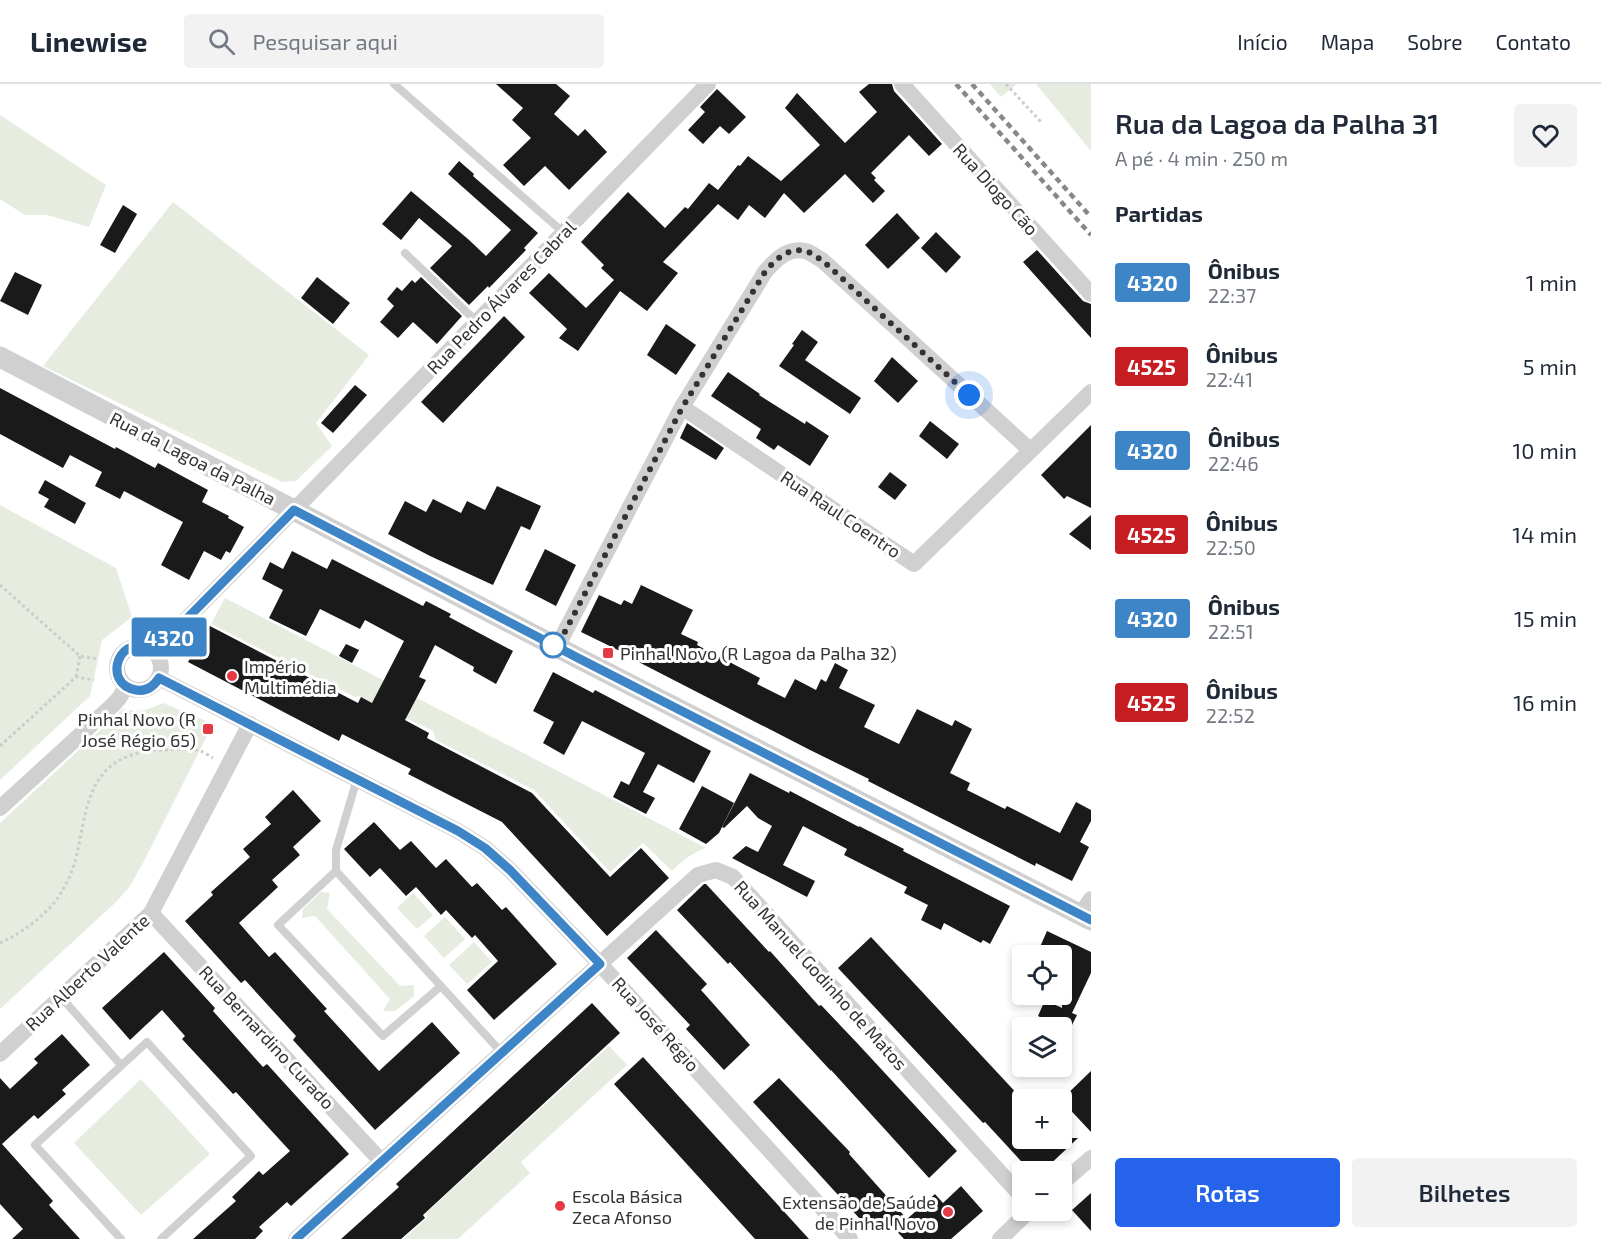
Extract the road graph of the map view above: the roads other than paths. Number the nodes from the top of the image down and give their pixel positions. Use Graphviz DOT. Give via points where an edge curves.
graph roads {
  1 [pos="394,84"];
  2 [pos="708,84"];
  3 [pos="902,84"];
  4 [pos="564,233"];
  5 [pos="405,253"];
  6 [pos="1091,294"];
  7 [pos="477,322"];
  8 [pos="0,357"];
  9 [pos="1091,392"];
  10 [pos="682,408"];
  11 [pos="1030,450"];
  12 [pos="294,510"];
  13 [pos="557,647"];
  14 [pos="154,652"];
  15 [pos="159,678"];
  16 [pos="126,686"];
  17 [pos="250,724"];
  18 [pos="357,779"];
  19 [pos="0,808"];
  20 [pos="336,872"];
  21 [pos="1088,911"];
  22 [pos="151,913"];
  23 [pos="600,964"];
  24 [pos="441,986"];
  25 [pos="61,997"];
  26 [pos="502,1053"];
  27 [pos="0,1054"];
  28 [pos="121,1065"];
  29 [pos="1091,1158"];
  30 [pos="382,1161"];
  31 [pos="1072,1174"];
  32 [pos="1012,1186"];
  33 [pos="1019,1221"];
  34 [pos="165,1237"];
  35 [pos="121,1239"];
  36 [pos="296,1239"];
  37 [pos="850,1239"];
  38 [pos="1000,1239"];
  1 -- 4 [label="lane"];
  2 -- 4 [label="street, Rua Pedro Álvares Cabral"];
  3 -- 6 [label="street, Rua Diogo Cão"];
  4 -- 7 [label="street, Rua Pedro Álvares Cabral"];
  5 -- 7 [label="lane"];
  7 -- 12 [label="street, Rua Pedro Álvares Cabral"];
  8 -- 12 [label="street, Rua da Lagoa da Palha"];
  9 -- 11 [label="street, Rua Raul Coentro"];
  10 -- 11 [label="street, Rua Raul Coentro" via="914,564"];
  10 -- 11 [label="street" via="776,258 806,251 822,260"];
  10 -- 13 [label="street"];
  12 -- 13 [label="street, Rua da Lagoa da Palha"];
  12 -- 14 [label="street, Rua Pedro Álvares Cabral"];
  13 -- 21 [label="street, Rua da Lagoa da Palha"];
  14 -- 15 [label="street" via="161,664"];
  14 -- 16 [label="street" via="141,645 122,654 117,674"];
  15 -- 16 [label="street" via="141,690"];
  15 -- 17 [label="street, Rua José Régio"];
  16 -- 19 [label="street" via="114,705"];
  17 -- 18 [label="street, Rua José Régio"];
  17 -- 22 [label="street, Rua Alberto Valente"];
  18 -- 20 [label="lane" via="336,850"];
  18 -- 23 [label="street, Rua José Régio" via="485,848"];
  20 -- 24 [label="lane"];
  20 -- 24 [label="lane" via="278,925 383,1036"];
  22 -- 25 [label="street, Rua Alberto Valente"];
  22 -- 30 [label="street, Rua Bernardino Curado"];
  23 -- 26 [label="street, Rua Manuel Godinho de Matos"];
  23 -- 32 [label="street, Rua Manuel Godinho de Matos" via="698,875 716,870 733,878"];
  23 -- 37 [label="street, Rua José Régio"];
  24 -- 26 [label="lane"];
  25 -- 27 [label="street, Rua Alberto Valente"];
  25 -- 28 [label="lane"];
  26 -- 30 [label="street, Rua Manuel Godinho de Matos"];
  28 -- 34 [label="lane" via="147,1042 251,1156"];
  28 -- 35 [label="lane" via="35,1145"];
  29 -- 31 [label="street"];
  30 -- 36 [label="street, Rua Manuel Godinho de Matos"];
  33 -- 38 [label="street"];
}
